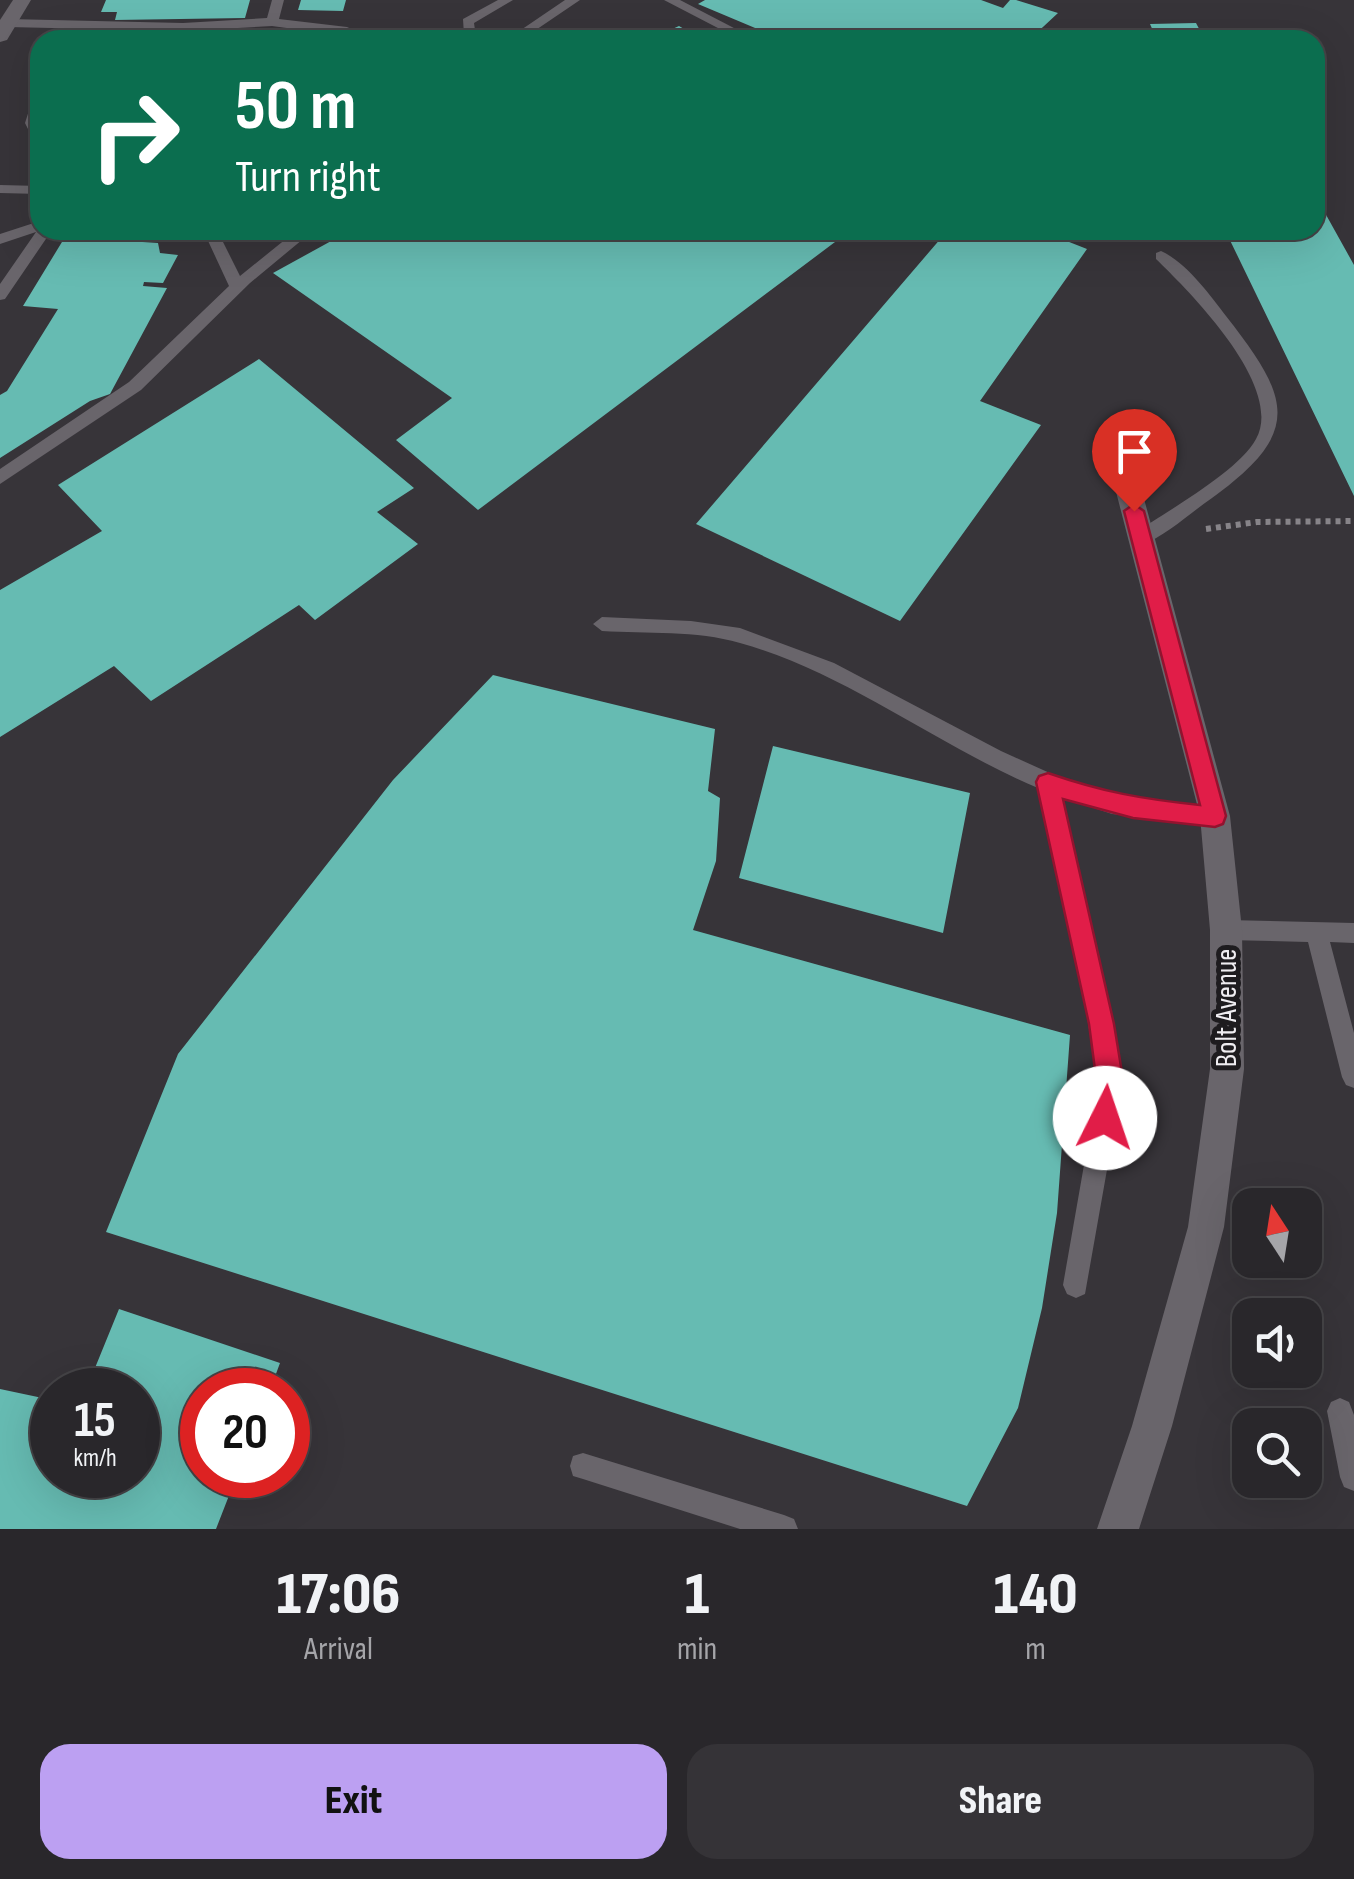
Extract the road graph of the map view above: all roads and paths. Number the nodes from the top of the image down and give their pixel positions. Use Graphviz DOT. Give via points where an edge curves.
graph roads {
  1 [pos="22,0"];
  2 [pos="278,0"];
  3 [pos="507,0"];
  4 [pos="574,0"];
  5 [pos="668,1"];
  6 [pos="272,22"];
  7 [pos="76,25"];
  8 [pos="4,30"];
  9 [pos="74,30"];
  10 [pos="339,30"];
  11 [pos="469,30"];
  12 [pos="534,30"];
  13 [pos="730,30"];
  14 [pos="0,189"];
  15 [pos="30,190"];
  16 [pos="30,231"];
  17 [pos="0,238"];
  18 [pos="34,240"];
  19 [pos="215,240"];
  20 [pos="294,240"];
  21 [pos="1161,256"];
  22 [pos="236,284"];
  23 [pos="0,295"];
  24 [pos="0,478"];
  25 [pos="1126,484"];
  26 [pos="1354,521"];
  27 [pos="1141,538"];
  28 [pos="602,624"];
  29 [pos="1048,782"];
  30 [pos="1215,816"];
  31 [pos="1226,930"];
  32 [pos="1318,932"];
  33 [pos="1354,934"];
  34 [pos="1354,1078"];
  35 [pos="1076,1285"];
  36 [pos="1340,1410"];
  37 [pos="583,1466"];
  38 [pos="1354,1476"];
  39 [pos="784,1529"];
  40 [pos="1118,1529"];
  1 -- 8 [label="street"];
  2 -- 6 [label="lane"];
  3 -- 11 [label="lane" via="467,22"];
  4 -- 12 [label="lane"];
  5 -- 13 [label="lane"];
  6 -- 7 [label="lane"];
  6 -- 10 [label="lane"];
  7 -- 8 [label="lane"];
  7 -- 9 [label="lane"];
  14 -- 15 [label="lane"];
  16 -- 17 [label="lane"];
  18 -- 23 [label="lane"];
  19 -- 22 [label="lane"];
  20 -- 22 [label="lane"];
  21 -- 27 [label="lane" via="1222,319 1270,405 1271,424 1254,454"];
  22 -- 24 [label="lane" via="113,404"];
  25 -- 27 [label="street, Bolt Avenue"];
  26 -- 27 [label="path" via="1257,522"];
  27 -- 30 [label="street, Bolt Avenue"];
  28 -- 29 [label="lane" via="738,634 815,665"];
  29 -- 30 [label="lane" via="1133,808"];
  29 -- 35 [label="lane" via="1110,1085"];
  30 -- 31 [label="street, Bolt Avenue"];
  31 -- 32 [label="lane"];
  31 -- 40 [label="street, Bolt Avenue" via="1227,1069 1206,1227"];
  32 -- 33 [label="lane"];
  32 -- 34 [label="lane"];
  36 -- 38 [label="lane"];
  37 -- 39 [label="lane"];
}
